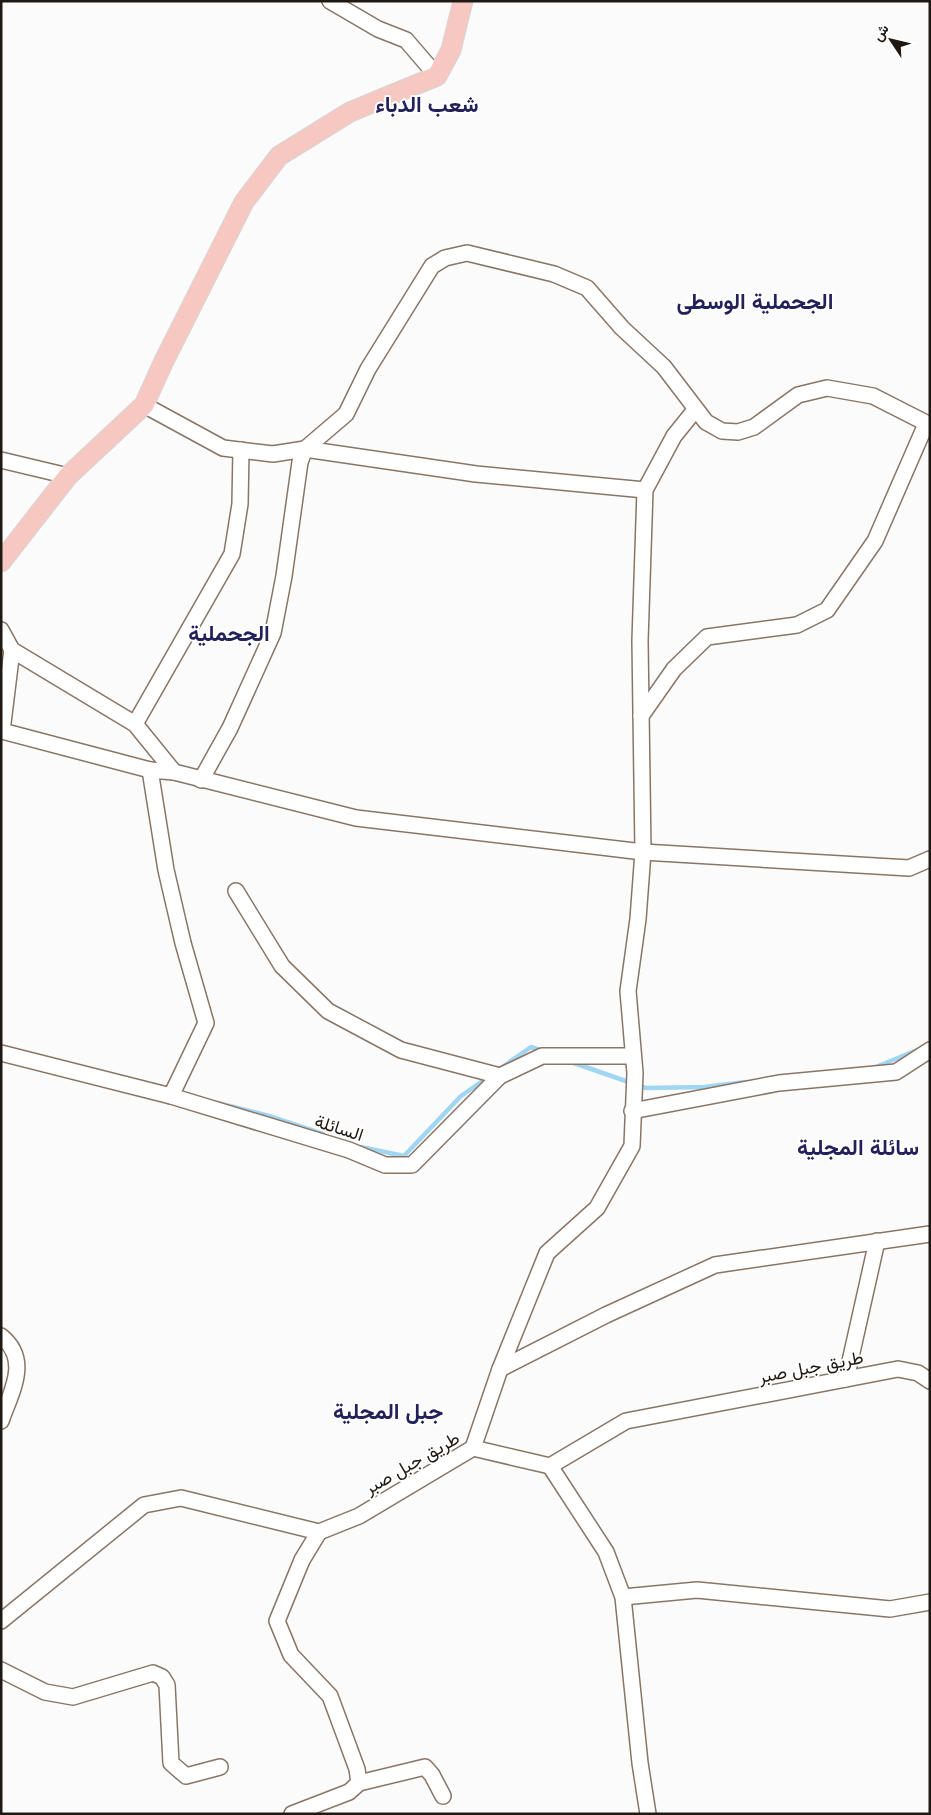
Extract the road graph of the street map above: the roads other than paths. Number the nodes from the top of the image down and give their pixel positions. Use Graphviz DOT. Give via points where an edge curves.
graph roads {
  1 [pos="330,1"];
  2 [pos="463,1"];
  3 [pos="437,76"];
  4 [pos="144,405"];
  5 [pos="695,410"];
  6 [pos="928,424"];
  7 [pos="305,449"];
  8 [pos="241,450"];
  9 [pos="1,460"];
  10 [pos="68,476"];
  11 [pos="645,490"];
  12 [pos="1,562"];
  13 [pos="1,630"];
  14 [pos="12,650"];
  15 [pos="641,716"];
  16 [pos="135,724"];
  17 [pos="150,770"];
  18 [pos="174,772"];
  19 [pos="201,780"];
  20 [pos="643,852"];
  21 [pos="930,859"];
  22 [pos="236,891"];
  23 [pos="930,1050"];
  24 [pos="1,1053"];
  25 [pos="632,1056"];
  26 [pos="500,1076"];
  27 [pos="171,1096"];
  28 [pos="632,1111"];
  29 [pos="930,1234"];
  30 [pos="877,1241"];
  31 [pos="1,1336"];
  32 [pos="500,1369"];
  33 [pos="926,1376"];
  34 [pos="846,1379"];
  35 [pos="1,1421"];
  36 [pos="473,1448"];
  37 [pos="550,1466"];
  38 [pos="320,1532"];
  39 [pos="623,1597"];
  40 [pos="930,1602"];
  41 [pos="1,1621"];
  42 [pos="1,1670"];
  43 [pos="220,1767"];
  44 [pos="359,1783"];
  45 [pos="443,1796"];
  46 [pos="292,1814"];
  47 [pos="648,1814"];
  1 -- 3 [label="street" via="378,29 406,40"];
  2 -- 3 [label="main road" via="451,50"];
  3 -- 4 [label="main road" via="350,112 279,156 244,202"];
  4 -- 8 [label="street" via="223,448"];
  4 -- 10 [label="main road"];
  5 -- 6 [label="street" via="706,422 722,431 738,432 754,427 798,395 827,388 873,396"];
  5 -- 7 [label="street" via="664,367 622,328 587,288 554,274 467,253 445,258 432,266 368,370 346,414"];
  5 -- 11 [label="street" via="674,436"];
  6 -- 15 [label="street" via="875,541 828,610 797,625 707,637 674,670"];
  7 -- 8 [label="street" via="273,454"];
  7 -- 11 [label="street" via="476,474"];
  7 -- 19 [label="street" via="298,472 273,633 230,728"];
  8 -- 16 [label="street" via="240,504 232,554"];
  9 -- 10 [label="street"];
  10 -- 12 [label="main road"];
  11 -- 15 [label="street"];
  13 -- 14 [label="street"];
  14 -- 16 [label="street"];
  14 -- 17 [label="street" via="2,731"];
  15 -- 20 [label="street"];
  16 -- 18 [label="street"];
  17 -- 18 [label="street"];
  17 -- 27 [label="street" via="168,879 206,1023"];
  18 -- 19 [label="street"];
  19 -- 20 [label="street" via="356,818"];
  20 -- 21 [label="street" via="909,868"];
  20 -- 25 [label="street" via="628,991"];
  22 -- 26 [label="street" via="282,966 328,1011 401,1050"];
  23 -- 28 [label="street" via="896,1072 779,1082"];
  24 -- 27 [label="street, السائلة"];
  25 -- 26 [label="street, السائلة" via="542,1056"];
  25 -- 28 [label="street" via="635,1073"];
  26 -- 27 [label="street, السائلة" via="412,1165 385,1165 349,1150"];
  28 -- 32 [label="street" via="632,1146 597,1208 547,1254"];
  29 -- 30 [label="street"];
  30 -- 32 [label="street" via="715,1264 606,1314"];
  30 -- 34 [label="street"];
  31 -- 35 [label="street" via="13,1345 19,1369"];
  32 -- 36 [label="street"];
  33 -- 34 [label="street, طريق جبل صبر" via="898,1369"];
  34 -- 37 [label="street, طريق جبل صبر" via="626,1421"];
  36 -- 37 [label="street, طريق جبل صبر"];
  36 -- 38 [label="street, طريق جبل صبر" via="359,1516"];
  37 -- 39 [label="street" via="606,1552"];
  38 -- 41 [label="street" via="181,1498 144,1505"];
  38 -- 44 [label="street" via="302,1560 276,1621 291,1655 330,1696 357,1769"];
  39 -- 40 [label="street" via="697,1590 890,1609"];
  39 -- 47 [label="street"];
  42 -- 43 [label="street" via="45,1692 73,1696 153,1673 162,1676 167,1685 171,1763 186,1776"];
  44 -- 45 [label="street" via="425,1768"];
  44 -- 46 [label="street" via="349,1792"];
}
